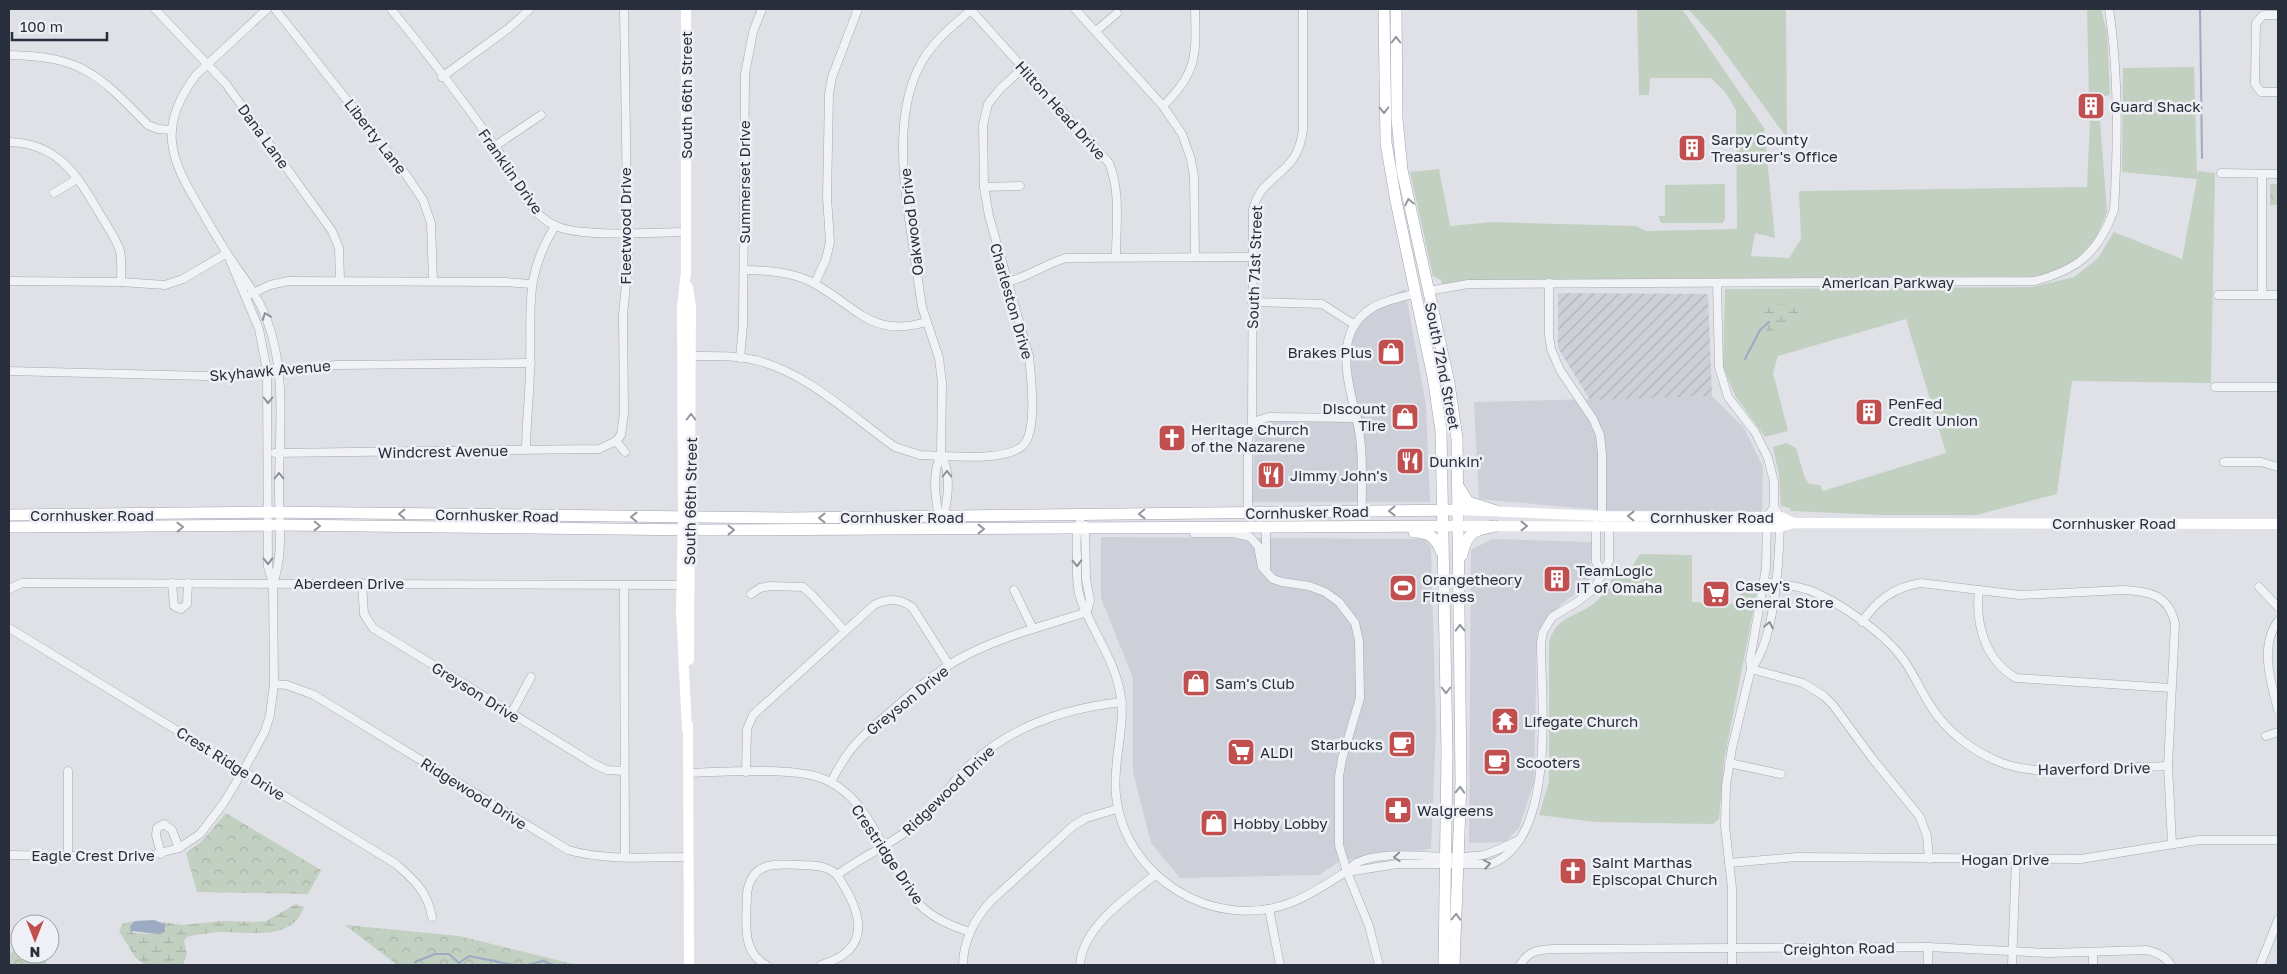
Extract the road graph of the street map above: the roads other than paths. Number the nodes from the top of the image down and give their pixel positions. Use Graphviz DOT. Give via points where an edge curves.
graph roads {
  1 [pos="155,9"];
  2 [pos="267,9"];
  3 [pos="275,9"];
  4 [pos="391,9"];
  5 [pos="530,9"];
  6 [pos="624,9"];
  7 [pos="686,9"];
  8 [pos="762,9"];
  9 [pos="858,9"];
  10 [pos="971,9"];
  11 [pos="1075,9"];
  12 [pos="1195,9"];
  13 [pos="1303,9"];
  14 [pos="1384,9"];
  15 [pos="1396,9"];
  16 [pos="2109,9"];
  17 [pos="1117,13"];
  18 [pos="2278,15"];
  19 [pos="1096,31"];
  20 [pos="9,55"];
  21 [pos="208,63"];
  22 [pos="1023,68"];
  23 [pos="442,77"];
  24 [pos="2278,92"];
  25 [pos="1163,106"];
  26 [pos="541,115"];
  27 [pos="172,130"];
  28 [pos="9,142"];
  29 [pos="495,146"];
  30 [pos="2221,173"];
  31 [pos="2262,174"];
  32 [pos="2278,174"];
  33 [pos="78,179"];
  34 [pos="1020,186"];
  35 [pos="984,187"];
  36 [pos="54,193"];
  37 [pos="1398,214"];
  38 [pos="555,226"];
  39 [pos="628,232"];
  40 [pos="685,232"];
  41 [pos="227,254"];
  42 [pos="1116,256"];
  43 [pos="1195,257"];
  44 [pos="1252,258"];
  45 [pos="744,270"];
  46 [pos="340,280"];
  47 [pos="9,281"];
  48 [pos="433,281"];
  49 [pos="121,282"];
  50 [pos="1008,282"];
  51 [pos="1548,283"];
  52 [pos="1718,283"];
  53 [pos="531,284"];
  54 [pos="815,284"];
  55 [pos="1428,291"];
  56 [pos="255,292"];
  57 [pos="1416,294"];
  58 [pos="2218,295"];
  59 [pos="2262,295"];
  60 [pos="2278,295"];
  61 [pos="246,297"];
  62 [pos="1252,302"];
  63 [pos="926,322"];
  64 [pos="1355,324"];
  65 [pos="686,356"];
  66 [pos="740,358"];
  67 [pos="530,363"];
  68 [pos="279,369"];
  69 [pos="9,371"];
  70 [pos="267,371"];
  71 [pos="1449,382"];
  72 [pos="2215,387"];
  73 [pos="2278,387"];
  74 [pos="1356,418"];
  75 [pos="1252,425"];
  76 [pos="616,442"];
  77 [pos="526,450"];
  78 [pos="625,452"];
  79 [pos="268,453"];
  80 [pos="279,453"];
  81 [pos="941,455"];
  82 [pos="2224,462"];
  83 [pos="2278,467"];
  84 [pos="1442,474"];
  85 [pos="1458,484"];
  86 [pos="1774,506"];
  87 [pos="1412,510"];
  88 [pos="1442,510"];
  89 [pos="1458,510"];
  90 [pos="1496,511"];
  91 [pos="273,512"];
  92 [pos="1362,512"];
  93 [pos="1248,513"];
  94 [pos="9,515"];
  95 [pos="1082,515"];
  96 [pos="1602,516"];
  97 [pos="687,518"];
  98 [pos="941,521"];
  99 [pos="1767,522"];
  100 [pos="1780,522"];
  101 [pos="2278,524"];
  102 [pos="274,525"];
  103 [pos="1442,526"];
  104 [pos="1458,526"];
  105 [pos="1496,526"];
  106 [pos="1595,526"];
  107 [pos="1608,526"];
  108 [pos="9,527"];
  109 [pos="1139,527"];
  110 [pos="1081,528"];
  111 [pos="1266,528"];
  112 [pos="686,530"];
  113 [pos="1443,558"];
  114 [pos="1602,570"];
  115 [pos="1459,571"];
  116 [pos="1267,572"];
  117 [pos="1764,582"];
  118 [pos="172,583"];
  119 [pos="188,583"];
  120 [pos="273,583"];
  121 [pos="362,583"];
  122 [pos="1775,583"];
  123 [pos="624,585"];
  124 [pos="685,585"];
  125 [pos="2259,587"];
  126 [pos="9,589"];
  127 [pos="1014,590"];
  128 [pos="1979,590"];
  129 [pos="751,594"];
  130 [pos="2278,607"];
  131 [pos="1087,612"];
  132 [pos="1862,622"];
  133 [pos="2278,622"];
  134 [pos="9,628"];
  135 [pos="1033,629"];
  136 [pos="845,631"];
  137 [pos="949,665"];
  138 [pos="1751,669"];
  139 [pos="531,678"];
  140 [pos="274,684"];
  141 [pos="2171,688"];
  142 [pos="1122,702"];
  143 [pos="2278,710"];
  144 [pos="511,714"];
  145 [pos="2278,732"];
  146 [pos="2266,736"];
  147 [pos="1729,763"];
  148 [pos="2168,766"];
  149 [pos="68,770"];
  150 [pos="244,770"];
  151 [pos="624,770"];
  152 [pos="746,772"];
  153 [pos="688,773"];
  154 [pos="1781,774"];
  155 [pos="831,782"];
  156 [pos="1117,809"];
  157 [pos="2278,840"];
  158 [pos="2172,843"];
  159 [pos="883,847"];
  160 [pos="179,848"];
  161 [pos="161,854"];
  162 [pos="9,855"];
  163 [pos="68,856"];
  164 [pos="625,857"];
  165 [pos="688,857"];
  166 [pos="1929,859"];
  167 [pos="2016,860"];
  168 [pos="1445,861"];
  169 [pos="1458,861"];
  170 [pos="1730,863"];
  171 [pos="1347,872"];
  172 [pos="838,875"];
  173 [pos="1155,875"];
  174 [pos="1269,908"];
  175 [pos="432,917"];
  176 [pos="2278,920"];
  177 [pos="970,932"];
  178 [pos="1928,947"];
  179 [pos="1732,949"];
  180 [pos="2012,952"];
  181 [pos="2093,953"];
  182 [pos="762,963"];
  183 [pos="689,965"];
  184 [pos="822,965"];
  185 [pos="963,965"];
  186 [pos="1080,965"];
  187 [pos="1280,965"];
  188 [pos="1379,965"];
  189 [pos="1444,965"];
  190 [pos="1454,965"];
  191 [pos="1520,965"];
  192 [pos="1732,965"];
  193 [pos="1928,965"];
  194 [pos="2012,965"];
  195 [pos="2093,965"];
  196 [pos="2171,965"];
  197 [pos="2260,965"];
  1 -- 21 [label="street, Dana Lane"];
  2 -- 21 [label="street"];
  3 -- 48 [label="street, Liberty Lane" via="424,200 431,223"];
  4 -- 23 [label="street, Franklin Drive"];
  5 -- 23 [label="street"];
  6 -- 39 [label="street, Fleetwood Drive"];
  7 -- 40 [label="main road, South 66th Street"];
  8 -- 45 [label="street, Summerset Drive" via="753,32 745,74"];
  9 -- 54 [label="street" via="832,77 829,94 826,197 830,242"];
  10 -- 22 [label="street, Hilton Head Drive"];
  10 -- 63 [label="street, Oakwood Drive" via="926,56 908,93 905,111 905,188"];
  11 -- 19 [label="street"];
  12 -- 25 [label="street" via="1196,44 1191,71 1179,91"];
  13 -- 44 [label="street, South 71st Street" via="1303,136 1290,166 1264,186 1254,201"];
  14 -- 37 [label="main road, South 72nd Street, one-way" via="1385,128"];
  55 -- 15 [label="main road, South 72nd Street, one-way" via="1400,152"];
  16 -- 52 [label="street, American Parkway" via="2116,87 2114,210 2094,249 2068,270 2035,281"];
  17 -- 19 [label="street"];
  18 -- 24 [label="street" via="2263,15 2256,23 2255,84 2261,92"];
  19 -- 25 [label="street"];
  20 -- 27 [label="street" via="56,58 76,65 101,79 148,125"];
  21 -- 27 [label="street" via="187,87 177,106"];
  21 -- 46 [label="street, Dana Lane" via="249,114 332,231 339,248"];
  22 -- 35 [label="street, Charleston Drive" via="1000,89 985,113"];
  22 -- 42 [label="street, Hilton Head Drive" via="1109,163 1115,178"];
  23 -- 29 [label="street, Franklin Drive"];
  25 -- 43 [label="street" via="1182,134 1191,159"];
  26 -- 29 [label="street"];
  27 -- 41 [label="street" via="173,155 178,172"];
  28 -- 33 [label="street" via="44,149 62,160"];
  29 -- 38 [label="street, Franklin Drive" via="533,208"];
  30 -- 31 [label="street"];
  31 -- 32 [label="street"];
  31 -- 59 [label="street"];
  33 -- 36 [label="street"];
  33 -- 49 [label="street" via="120,251"];
  34 -- 35 [label="street"];
  35 -- 50 [label="street, Charleston Drive"];
  37 -- 55 [label="main road" via="1408,234 1421,287"];
  37 -- 57 [label="main road, South 72nd Street"];
  38 -- 39 [label="street, Franklin Drive" via="580,232"];
  38 -- 53 [label="street" via="538,258"];
  39 -- 40 [label="street, Franklin Drive"];
  39 -- 76 [label="street, Fleetwood Drive" via="623,315 624,414 621,435"];
  40 -- 65 [label="main road, South 66th Street" via="690,307"];
  41 -- 49 [label="street" via="175,282 155,285"];
  41 -- 56 [label="street"];
  41 -- 61 [label="street"];
  42 -- 43 [label="street"];
  42 -- 50 [label="street" via="1066,258"];
  43 -- 44 [label="street"];
  44 -- 62 [label="street, South 71st Street"];
  45 -- 54 [label="street" via="783,272"];
  45 -- 66 [label="street, Summerset Drive"];
  46 -- 48 [label="street"];
  46 -- 56 [label="street" via="288,281"];
  47 -- 49 [label="street"];
  48 -- 53 [label="street"];
  50 -- 81 [label="street, Charleston Drive" via="1032,376 1030,432 1025,443 1009,454"];
  51 -- 52 [label="street, American Parkway"];
  51 -- 55 [label="street, American Parkway" via="1468,284"];
  51 -- 96 [label="street" via="1551,349 1560,370 1600,435"];
  52 -- 86 [label="street" via="1719,367 1728,397 1755,432 1768,458 1774,482"];
  53 -- 67 [label="street"];
  54 -- 63 [label="street" via="881,325 896,328"];
  55 -- 71 [label="main road, South 72nd Street"];
  56 -- 61 [label="street"];
  68 -- 56 [label="street, one-way" via="268,322"];
  57 -- 64 [label="street" via="1384,302"];
  57 -- 71 [label="main road" via="1424,303 1435,351"];
  57 -- 84 [label="main road, South 72nd Street" via="1437,395"];
  58 -- 59 [label="street"];
  59 -- 60 [label="street"];
  61 -- 70 [label="street" via="263,343"];
  62 -- 64 [label="street" via="1322,304"];
  62 -- 75 [label="street, South 71st Street"];
  63 -- 81 [label="street, Oakwood Drive" via="939,358 942,383"];
  64 -- 74 [label="street" via="1347,344 1346,358"];
  65 -- 66 [label="street, Charleston Drive"];
  65 -- 97 [label="main road, South 66th Street"];
  66 -- 81 [label="street, Charleston Drive" via="770,365 802,380 894,447 920,455"];
  67 -- 68 [label="street, Skyhawk Avenue" via="337,365"];
  67 -- 77 [label="street"];
  68 -- 70 [label="street, Skyhawk Avenue"];
  68 -- 80 [label="street"];
  69 -- 70 [label="street, Skyhawk Avenue" via="206,376"];
  70 -- 79 [label="street, one-way"];
  71 -- 85 [label="main road, South 72nd Street" via="1456,421"];
  72 -- 73 [label="street"];
  74 -- 75 [label="street" via="1269,417"];
  74 -- 92 [label="street" via="1361,440"];
  75 -- 93 [label="street, South 71st Street" via="1248,439"];
  76 -- 77 [label="street, Windcrest Avenue" via="599,449"];
  76 -- 78 [label="street"];
  77 -- 80 [label="street, Windcrest Avenue"];
  79 -- 80 [label="street, Windcrest Avenue"];
  79 -- 91 [label="street"];
  91 -- 80 [label="street, one-way"];
  81 -- 98 [label="street, Oakwood Drive" via="947,464 947,501"];
  82 -- 83 [label="street" via="2261,462"];
  84 -- 87 [label="main road" via="1432,503"];
  84 -- 88 [label="main road, South 72nd Street"];
  85 -- 89 [label="main road, South 72nd Street"];
  85 -- 90 [label="main road" via="1468,502"];
  86 -- 99 [label="street"];
  86 -- 100 [label="street"];
  87 -- 88 [label="main road, Cornhusker Road"];
  87 -- 92 [label="main road, Cornhusker Road, one-way"];
  88 -- 89 [label="main road, Cornhusker Road"];
  88 -- 103 [label="main road, South 72nd Street"];
  89 -- 90 [label="main road, Cornhusker Road"];
  89 -- 104 [label="main road, South 72nd Street"];
  90 -- 96 [label="main road, Cornhusker Road"];
  91 -- 94 [label="main road, Cornhusker Road"];
  97 -- 91 [label="main road, Cornhusker Road, one-way"];
  91 -- 102 [label="street, Eagle Crest Drive"];
  91 -- 102 [label="street"];
  92 -- 93 [label="main road, Cornhusker Road"];
  93 -- 95 [label="main road, Cornhusker Road, one-way"];
  93 -- 109 [label="main road" via="1240,520 1186,521"];
  95 -- 98 [label="main road, Cornhusker Road"];
  95 -- 110 [label="street"];
  99 -- 96 [label="main road, Cornhusker Road, one-way"];
  96 -- 106 [label="street"];
  96 -- 107 [label="street"];
  98 -- 97 [label="main road, Cornhusker Road, one-way"];
  97 -- 112 [label="main road, South 66th Street"];
  98 -- 110 [label="main road, Cornhusker Road, one-way"];
  112 -- 98 [label="main road, Cornhusker Road, one-way"];
  99 -- 100 [label="main road, Cornhusker Road"];
  99 -- 107 [label="main road, Cornhusker Road"];
  99 -- 117 [label="street"];
  100 -- 101 [label="main road, Cornhusker Road"];
  100 -- 122 [label="street"];
  108 -- 102 [label="main road, Cornhusker Road, one-way"];
  102 -- 112 [label="main road, Cornhusker Road, one-way"];
  102 -- 120 [label="street, Eagle Crest Drive" via="278,566"];
  102 -- 120 [label="street, Eagle Crest Drive, one-way" via="268,567"];
  103 -- 104 [label="main road, Cornhusker Road"];
  103 -- 111 [label="main road, Cornhusker Road"];
  103 -- 113 [label="main road, South 72nd Street"];
  104 -- 105 [label="main road, Cornhusker Road"];
  104 -- 115 [label="main road, South 72nd Street"];
  105 -- 106 [label="main road, Cornhusker Road, one-way"];
  105 -- 115 [label="main road" via="1479,529 1470,535"];
  106 -- 107 [label="main road, Cornhusker Road"];
  106 -- 114 [label="street" via="1596,562"];
  107 -- 114 [label="street" via="1609,561"];
  109 -- 110 [label="main road, Cornhusker Road"];
  109 -- 111 [label="main road, Cornhusker Road"];
  109 -- 116 [label="street" via="1244,535 1256,543 1260,562"];
  110 -- 131 [label="street" via="1078,586"];
  111 -- 113 [label="main road" via="1293,533 1424,532 1436,540"];
  111 -- 116 [label="street" via="1264,552"];
  112 -- 124 [label="main road, South 66th Street"];
  113 -- 168 [label="main road, South 72nd Street, one-way" via="1447,752"];
  114 -- 169 [label="street" via="1594,589 1552,617 1543,632 1539,786 1531,818 1519,840 1492,852"];
  169 -- 115 [label="main road, South 72nd Street, one-way"];
  116 -- 171 [label="street" via="1278,582 1309,586 1332,596 1352,618 1358,634 1360,698 1339,776 1339,844"];
  117 -- 122 [label="street, Haverford Drive"];
  117 -- 138 [label="street"];
  118 -- 119 [label="street, Aberdeen Drive"];
  118 -- 119 [label="street" via="172,601 181,609 187,604"];
  118 -- 126 [label="street, Aberdeen Drive" via="22,583"];
  119 -- 120 [label="street, Aberdeen Drive"];
  120 -- 121 [label="street, Aberdeen Drive"];
  120 -- 140 [label="street, Eagle Crest Drive"];
  121 -- 123 [label="street, Aberdeen Drive"];
  121 -- 144 [label="street, Greyson Drive" via="364,614 373,628"];
  122 -- 132 [label="street, Haverford Drive" via="1799,587 1828,599"];
  138 -- 122 [label="street, one-way" via="1762,652"];
  123 -- 124 [label="street, Aberdeen Drive"];
  123 -- 151 [label="street"];
  124 -- 153 [label="main road, South 66th Street"];
  125 -- 130 [label="street"];
  127 -- 135 [label="street"];
  128 -- 132 [label="street" via="1937,584 1909,585 1882,598"];
  128 -- 141 [label="street" via="1978,621 1987,647 2003,670 2016,678"];
  128 -- 141 [label="street" via="2020,595 2139,591 2159,597 2173,613 2175,624"];
  129 -- 136 [label="street" via="770,586 802,588 812,594"];
  131 -- 135 [label="street, Greyson Drive"];
  131 -- 142 [label="street" via="1116,676"];
  132 -- 148 [label="street, Haverford Drive" via="1902,657 1944,724 1989,758 2040,771"];
  133 -- 143 [label="street" via="2270,636 2268,658"];
  134 -- 150 [label="street, Crest Ridge Drive"];
  135 -- 137 [label="street, Greyson Drive" via="985,646"];
  136 -- 137 [label="street" via="882,601 904,602 912,608"];
  136 -- 152 [label="street" via="754,715 748,724 746,738"];
  137 -- 155 [label="street, Greyson Drive" via="922,684 856,742"];
  138 -- 147 [label="street"];
  138 -- 166 [label="street" via="1803,683 1833,705 1920,817 1927,836"];
  139 -- 144 [label="street"];
  140 -- 150 [label="street, Eagle Crest Drive" via="265,731"];
  140 -- 164 [label="street, Ridgewood Drive" via="314,695 568,850 587,856"];
  141 -- 148 [label="street"];
  142 -- 156 [label="street" via="1122,732 1115,779"];
  142 -- 159 [label="street, Ridgewood Drive" via="1087,706 1029,726 998,742 971,764 922,819"];
  144 -- 151 [label="street, Greyson Drive" via="594,764 607,770"];
  145 -- 146 [label="street"];
  147 -- 154 [label="street"];
  147 -- 170 [label="street" via="1725,826"];
  148 -- 158 [label="street"];
  149 -- 163 [label="street"];
  150 -- 160 [label="street, Eagle Crest Drive" via="212,820 200,834"];
  150 -- 175 [label="street, Crest Ridge Drive" via="396,864 428,898"];
  151 -- 164 [label="street"];
  152 -- 153 [label="street, Crestridge Drive"];
  152 -- 155 [label="street, Crestridge Drive" via="802,773"];
  153 -- 165 [label="main road, South 66th Street"];
  155 -- 159 [label="street, Crestridge Drive" via="854,801"];
  156 -- 173 [label="street" via="1136,851"];
  156 -- 177 [label="street" via="1096,814 1074,826 991,900"];
  157 -- 158 [label="street, Hogan Drive"];
  158 -- 167 [label="street, Hogan Drive" via="2082,859"];
  159 -- 172 [label="street, Ridgewood Drive"];
  159 -- 177 [label="street, Crestridge Drive" via="910,893 922,906 941,921"];
  160 -- 161 [label="street, Eagle Crest Drive"];
  160 -- 161 [label="street" via="172,830 164,824 157,828 156,835"];
  161 -- 163 [label="street, Eagle Crest Drive"];
  162 -- 163 [label="street, Eagle Crest Drive"];
  164 -- 165 [label="street, Ridgewood Drive"];
  165 -- 183 [label="main road, South 66th Street"];
  166 -- 167 [label="street, Hogan Drive"];
  166 -- 170 [label="street, Hogan Drive" via="1797,857"];
  167 -- 180 [label="street"];
  168 -- 169 [label="street"];
  168 -- 171 [label="street" via="1383,858 1355,864"];
  168 -- 189 [label="main road, South 72nd Street"];
  190 -- 169 [label="main road, South 72nd Street, one-way"];
  170 -- 179 [label="street"];
  171 -- 174 [label="street" via="1305,896"];
  171 -- 188 [label="street" via="1369,926"];
  172 -- 182 [label="street" via="820,866 775,864 757,871 748,885 747,943"];
  172 -- 184 [label="street" via="857,909 859,918 855,943 846,955"];
  173 -- 174 [label="street" via="1176,892 1203,904 1227,910"];
  173 -- 186 [label="street" via="1085,940"];
  174 -- 187 [label="street"];
  176 -- 197 [label="street"];
  177 -- 185 [label="street"];
  178 -- 179 [label="street, Creighton Road"];
  178 -- 180 [label="street, Creighton Road"];
  178 -- 193 [label="street"];
  179 -- 191 [label="street, Creighton Road" via="1534,950"];
  179 -- 192 [label="street"];
  180 -- 181 [label="street, Creighton Road"];
  180 -- 194 [label="street"];
  181 -- 195 [label="street"];
  181 -- 196 [label="street, Creighton Road" via="2147,950 2164,957"];
}
